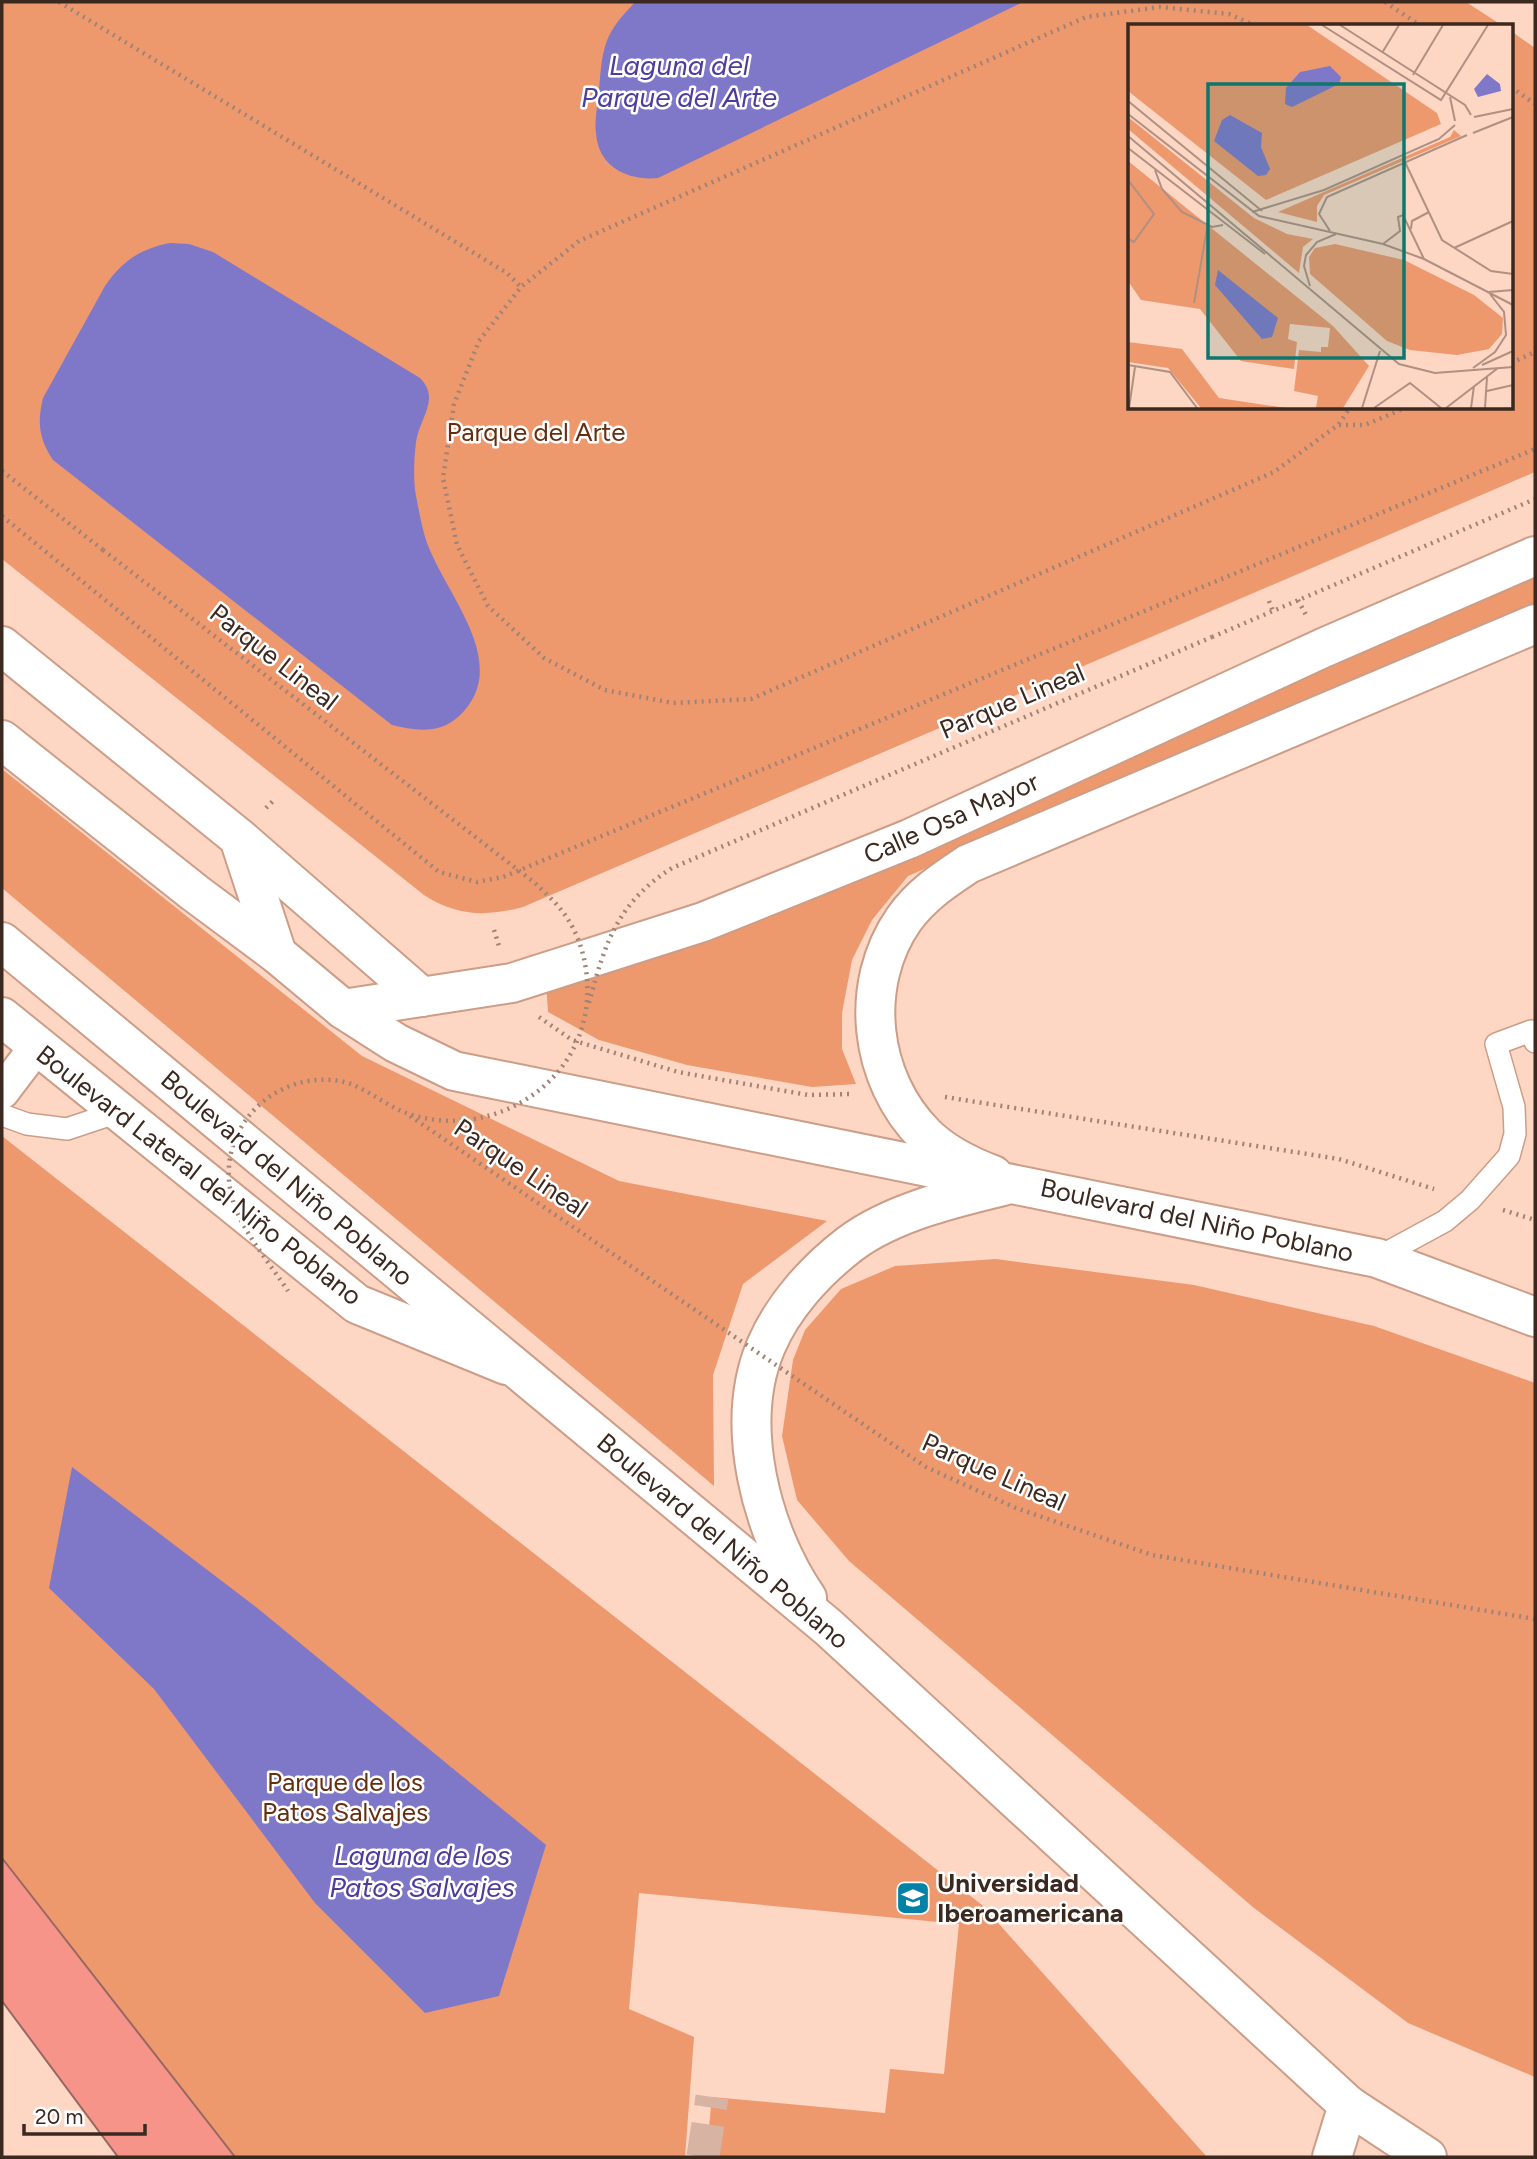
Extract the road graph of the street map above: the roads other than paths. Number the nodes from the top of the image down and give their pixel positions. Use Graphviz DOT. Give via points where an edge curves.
graph roads {
  1 [pos="1535,556"];
  2 [pos="1535,624"];
  3 [pos="2,646"];
  4 [pos="2,740"];
  5 [pos="239,838"];
  6 [pos="2,942"];
  7 [pos="277,954"];
  8 [pos="422,997"];
  9 [pos="343,1009"];
  10 [pos="2,1017"];
  11 [pos="1533,1037"];
  12 [pos="37,1046"];
  13 [pos="2,1092"];
  14 [pos="118,1111"];
  15 [pos="2,1115"];
  16 [pos="1015,1183"];
  17 [pos="1377,1258"];
  18 [pos="1535,1317"];
  19 [pos="519,1370"];
  20 [pos="828,1627"];
  21 [pos="1348,2105"];
  22 [pos="1332,2157"];
  23 [pos="1427,2157"];
  1 -- 8 [label="main road, Calle Osa Mayor" via="909,839 703,922 512,983"];
  2 -- 16 [label="main road, Calle Osa Mayor" via="968,864 933,887 904,919 888,948 878,981 874,1021 880,1060 894,1093 925,1135 968,1165"];
  3 -- 5 [label="main road"];
  4 -- 7 [label="main road, Boulevard del Niño Poblano"];
  5 -- 7 [label="main road"];
  5 -- 8 [label="main road"];
  6 -- 19 [label="main road, Boulevard del Niño Poblano"];
  7 -- 9 [label="main road, Boulevard del Niño Poblano"];
  8 -- 9 [label="main road, Calle Osa Mayor"];
  9 -- 16 [label="main road, Boulevard del Niño Poblano" via="396,1043 454,1070"];
  10 -- 12 [label="main road, Boulevard Lateral del Niño Poblano"];
  11 -- 17 [label="lane" via="1496,1044 1514,1107 1515,1134 1509,1157 1445,1221"];
  12 -- 13 [label="street"];
  12 -- 14 [label="main road, Boulevard Lateral del Niño Poblano"];
  14 -- 15 [label="lane" via="67,1129 27,1124"];
  14 -- 19 [label="main road, Boulevard Lateral del Niño Poblano" via="356,1304"];
  16 -- 17 [label="main road, Boulevard del Niño Poblano"];
  16 -- 20 [label="main road" via="947,1199 851,1242 812,1277 766,1345 756,1379 751,1437 758,1479 784,1559"];
  17 -- 18 [label="main road, Boulevard del Niño Poblano"];
  19 -- 20 [label="main road, Boulevard del Niño Poblano"];
  20 -- 21 [label="main road, Boulevard del Niño Poblano"];
  21 -- 22 [label="main road"];
  21 -- 23 [label="main road, Boulevard del Niño Poblano"];
}
